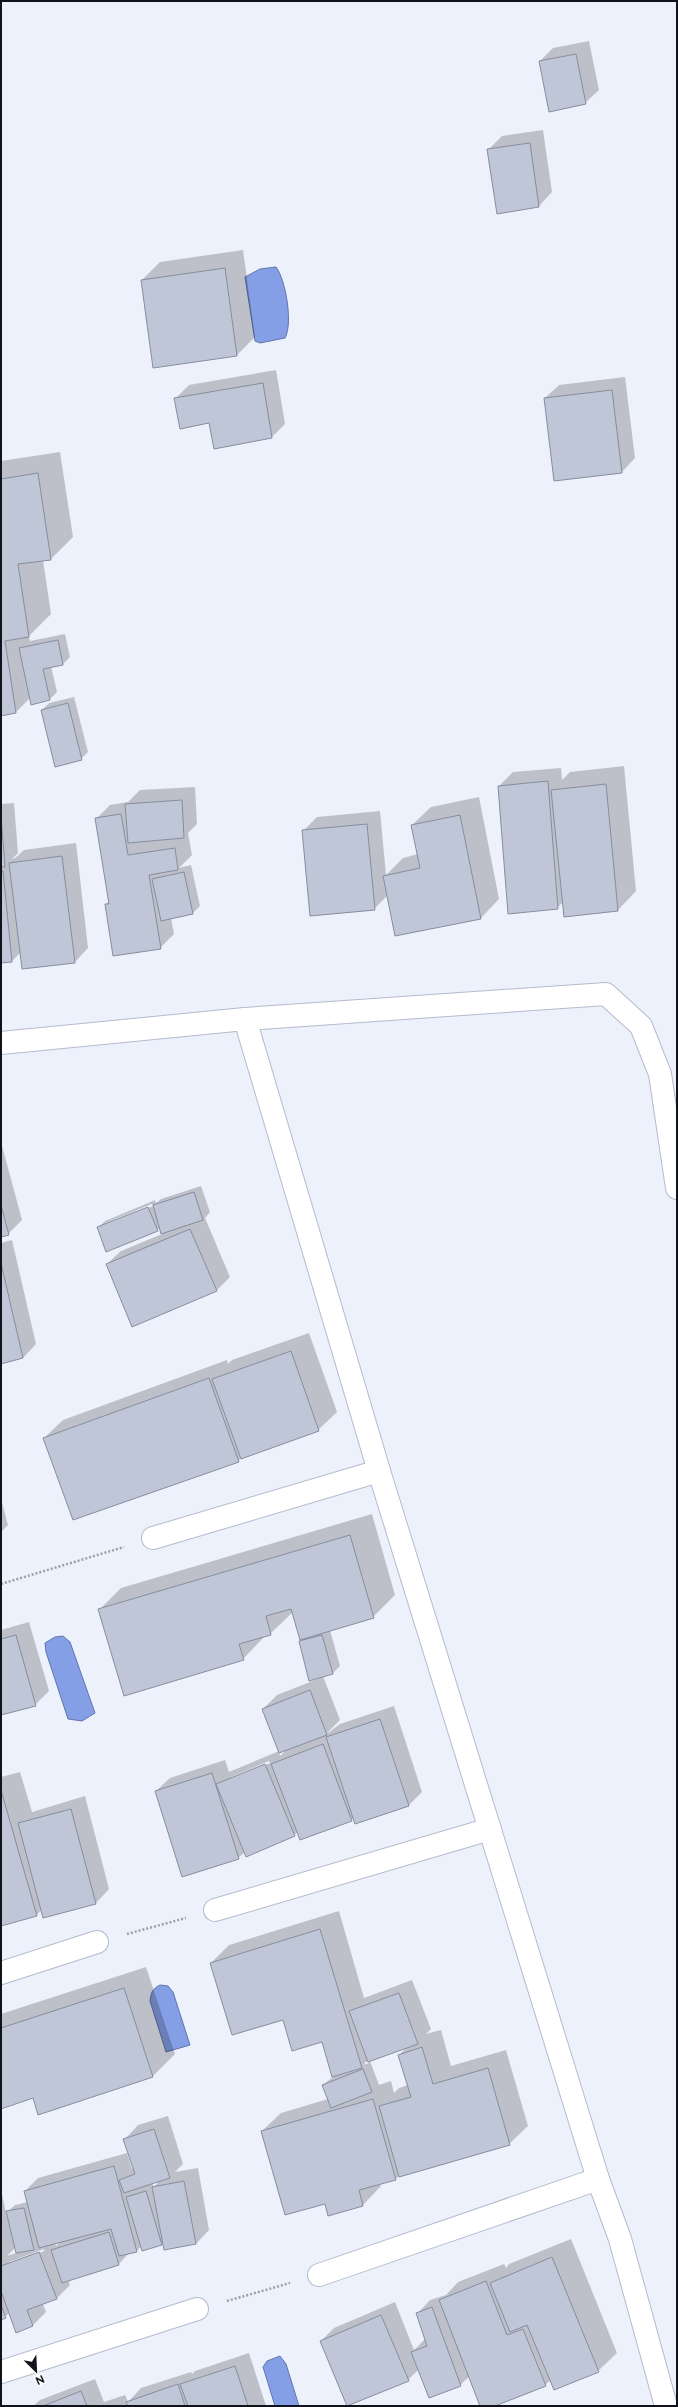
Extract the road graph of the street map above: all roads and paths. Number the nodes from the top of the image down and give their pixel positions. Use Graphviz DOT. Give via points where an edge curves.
graph roads {
  1 [pos="245,1019"];
  2 [pos="1,1043"];
  3 [pos="677,1188"];
  4 [pos="379,1471"];
  5 [pos="153,1538"];
  6 [pos="1,1584"];
  7 [pos="490,1829"];
  8 [pos="215,1910"];
  9 [pos="97,1942"];
  10 [pos="1,1973"];
  11 [pos="598,2179"];
  12 [pos="319,2275"];
  13 [pos="197,2309"];
  14 [pos="1,2372"];
  15 [pos="666,2406"];
  1 -- 2 [label="street"];
  1 -- 3 [label="street" via="606,994 641,1026 660,1074"];
  1 -- 4 [label="street"];
  4 -- 5 [label="street"];
  4 -- 7 [label="street"];
  5 -- 6 [label="path"];
  7 -- 8 [label="street"];
  7 -- 11 [label="street"];
  8 -- 9 [label="path"];
  9 -- 10 [label="street"];
  11 -- 12 [label="street"];
  11 -- 15 [label="street" via="620,2239"];
  12 -- 13 [label="path"];
  13 -- 14 [label="street"];
}
